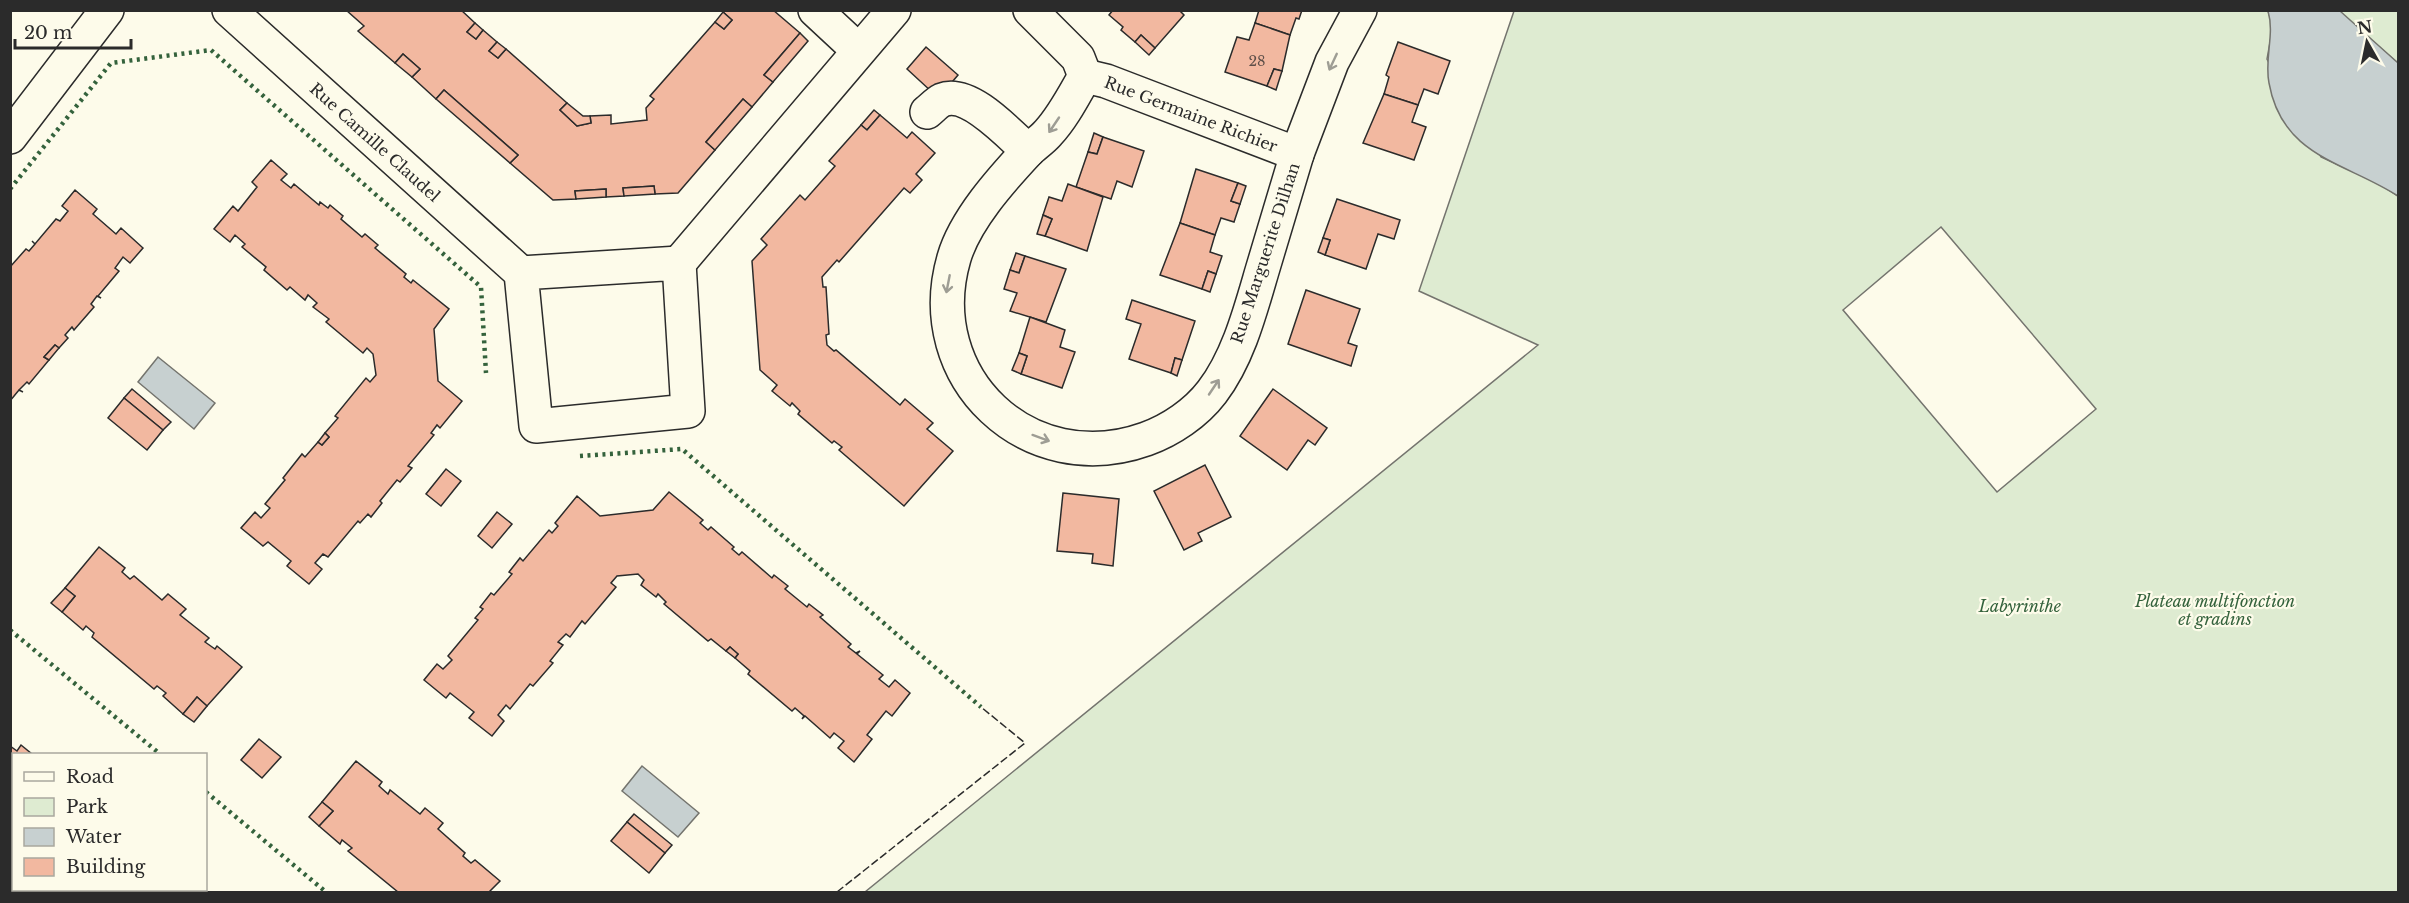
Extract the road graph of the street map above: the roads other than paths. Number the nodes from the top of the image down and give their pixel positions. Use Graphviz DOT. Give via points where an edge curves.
graph roads {
  1 [pos="107,10"];
  2 [pos="229,10"];
  3 [pos="815,10"];
  4 [pos="894,10"];
  5 [pos="1030,10"];
  6 [pos="1360,10"];
  7 [pos="858,50"];
  8 [pos="1085,76"];
  9 [pos="927,112"];
  10 [pos="10,137"];
  11 [pos="1028,151"];
  12 [pos="1297,154"];
  13 [pos="679,263"];
  14 [pos="521,273"];
  1 -- 10 [label="street"];
  2 -- 14 [label="street, Rue Camille Claudel"];
  3 -- 7 [label="street"];
  4 -- 7 [label="street"];
  5 -- 8 [label="street, Rue Germaine Richier" via="1078,58"];
  6 -- 12 [label="street, Rue Germaine Richier, one-way" via="1332,62"];
  7 -- 13 [label="street"];
  8 -- 11 [label="street, Rue Marguerite Dilhan, one-way" via="1049,133"];
  8 -- 12 [label="street, Rue Germaine Richier"];
  9 -- 11 [label="street" via="941,100 957,98 972,103"];
  11 -- 12 [label="street, Rue Marguerite Dilhan, one-way" via="968,223 954,257 946,293 951,332 959,362 990,409 1011,425 1043,440 1083,449 1123,447 1161,433 1191,414 1212,392 1246,324"];
  13 -- 14 [label="street"];
  13 -- 14 [label="street" via="688,411 536,426"];
}
